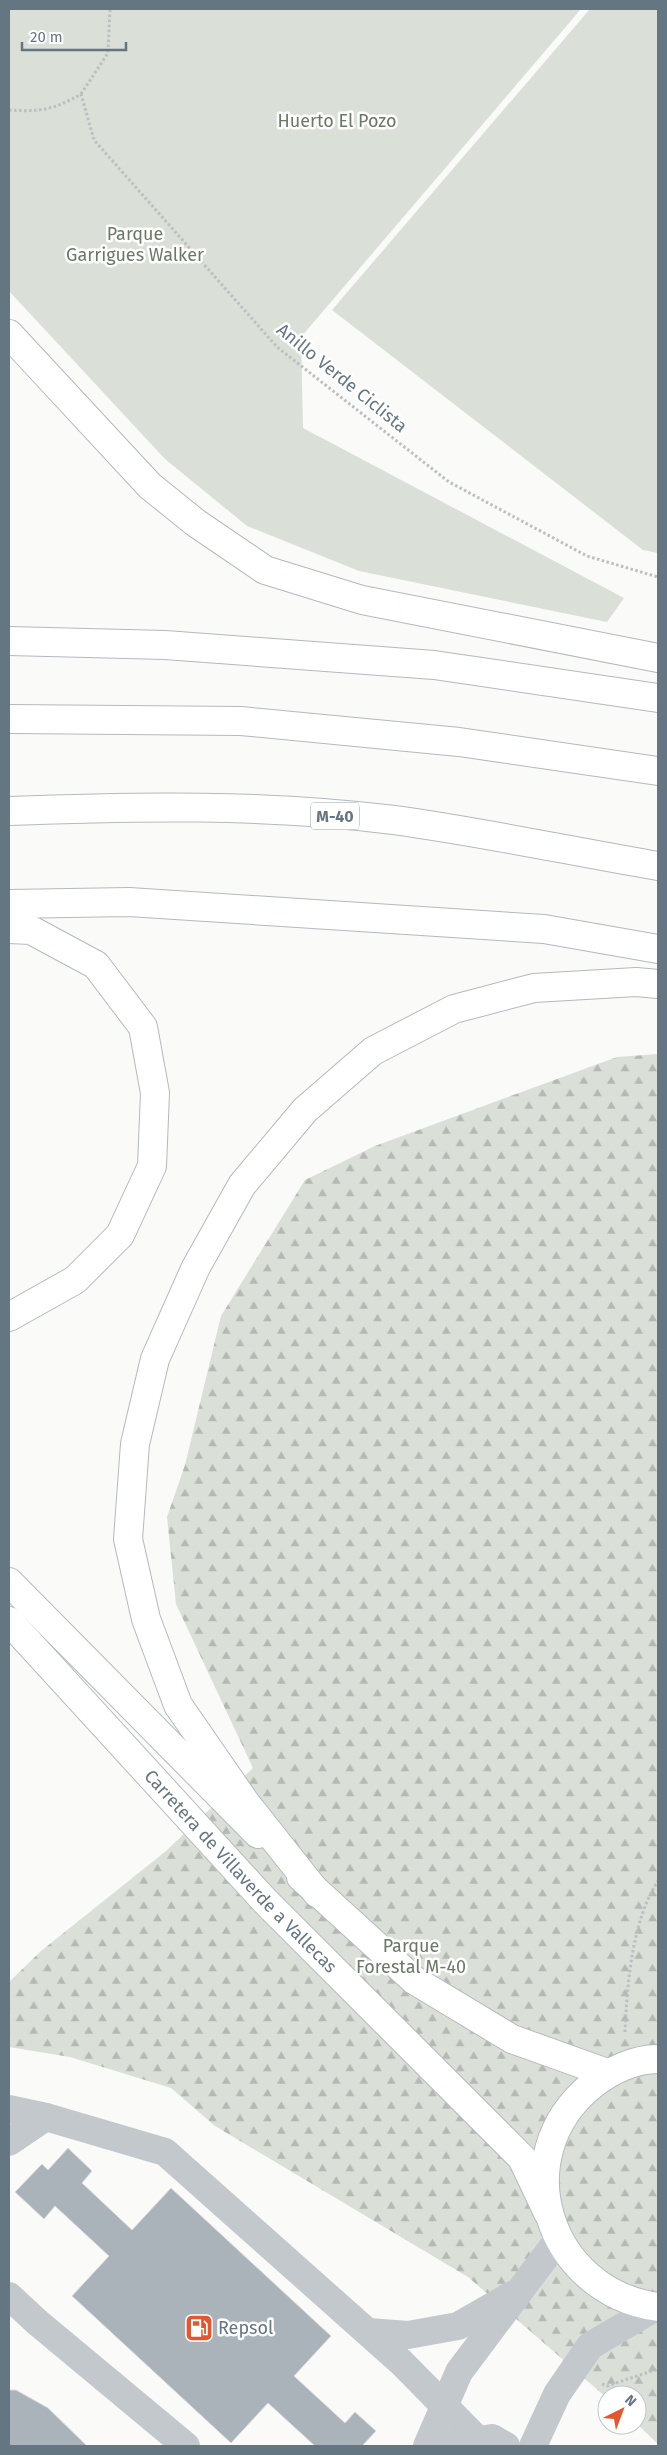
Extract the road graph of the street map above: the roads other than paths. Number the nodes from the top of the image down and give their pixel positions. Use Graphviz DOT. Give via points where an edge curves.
graph roads {
  1 [pos="9,334"];
  2 [pos="9,641"];
  3 [pos="658,658"];
  4 [pos="658,698"];
  5 [pos="9,720"];
  6 [pos="658,771"];
  7 [pos="9,812"];
  8 [pos="658,866"];
  9 [pos="9,904"];
  10 [pos="9,929"];
  11 [pos="658,949"];
  12 [pos="658,984"];
  13 [pos="9,1316"];
  14 [pos="9,1582"];
  15 [pos="9,1621"];
  16 [pos="317,1893"];
  17 [pos="658,2059"];
  18 [pos="615,2070"];
  19 [pos="9,2110"];
  20 [pos="46,2118"];
  21 [pos="9,2142"];
  22 [pos="548,2213"];
  23 [pos="558,2240"];
  24 [pos="522,2289"];
  25 [pos="9,2296"];
  26 [pos="657,2307"];
  27 [pos="368,2332"];
  28 [pos="444,2405"];
  29 [pos="479,2441"];
  30 [pos="186,2446"];
  31 [pos="427,2446"];
  32 [pos="443,2446"];
  33 [pos="506,2446"];
  34 [pos="533,2446"];
  1 -- 3 [label="main road" via="150,486 196,523 265,570 362,600"];
  2 -- 4 [label="main road" via="165,645 434,665"];
  5 -- 6 [label="main road" via="241,721 459,742"];
  7 -- 8 [label="main road, M-40" via="121,806 278,811 394,820"];
  9 -- 11 [label="main road" via="129,902 544,929"];
  10 -- 13 [label="main road" via="31,930 96,965 143,1027 155,1093 152,1166 120,1235 75,1280"];
  12 -- 16 [label="main road" via="636,982 534,988 454,1009 373,1051 305,1110 242,1185 196,1266 155,1359 135,1444 128,1539 146,1619 178,1704 245,1802"];
  14 -- 16 [label="main road, Carretera de Villaverde a Vallecas"];
  15 -- 22 [label="main road, Carretera de Villaverde a Vallecas" via="265,1901 522,2158"];
  16 -- 18 [label="main road, Carretera de Villaverde a Vallecas" via="414,1980 512,2039"];
  17 -- 18 [label="main road" via="645,2059"];
  18 -- 22 [label="main road" via="575,2098 554,2133 544,2172"];
  19 -- 20 [label="street"];
  20 -- 21 [label="street"];
  20 -- 27 [label="street" via="165,2152"];
  22 -- 23 [label="main road"];
  23 -- 24 [label="street"];
  23 -- 26 [label="main road" via="583,2273 617,2296"];
  24 -- 27 [label="street" via="458,2326 408,2335"];
  24 -- 28 [label="street" via="458,2372"];
  25 -- 30 [label="street"];
  26 -- 34 [label="street" via="590,2346 557,2394"];
  27 -- 28 [label="street"];
  28 -- 29 [label="street"];
  28 -- 31 [label="street"];
  29 -- 32 [label="street"];
  29 -- 33 [label="street" via="492,2438"];
}
